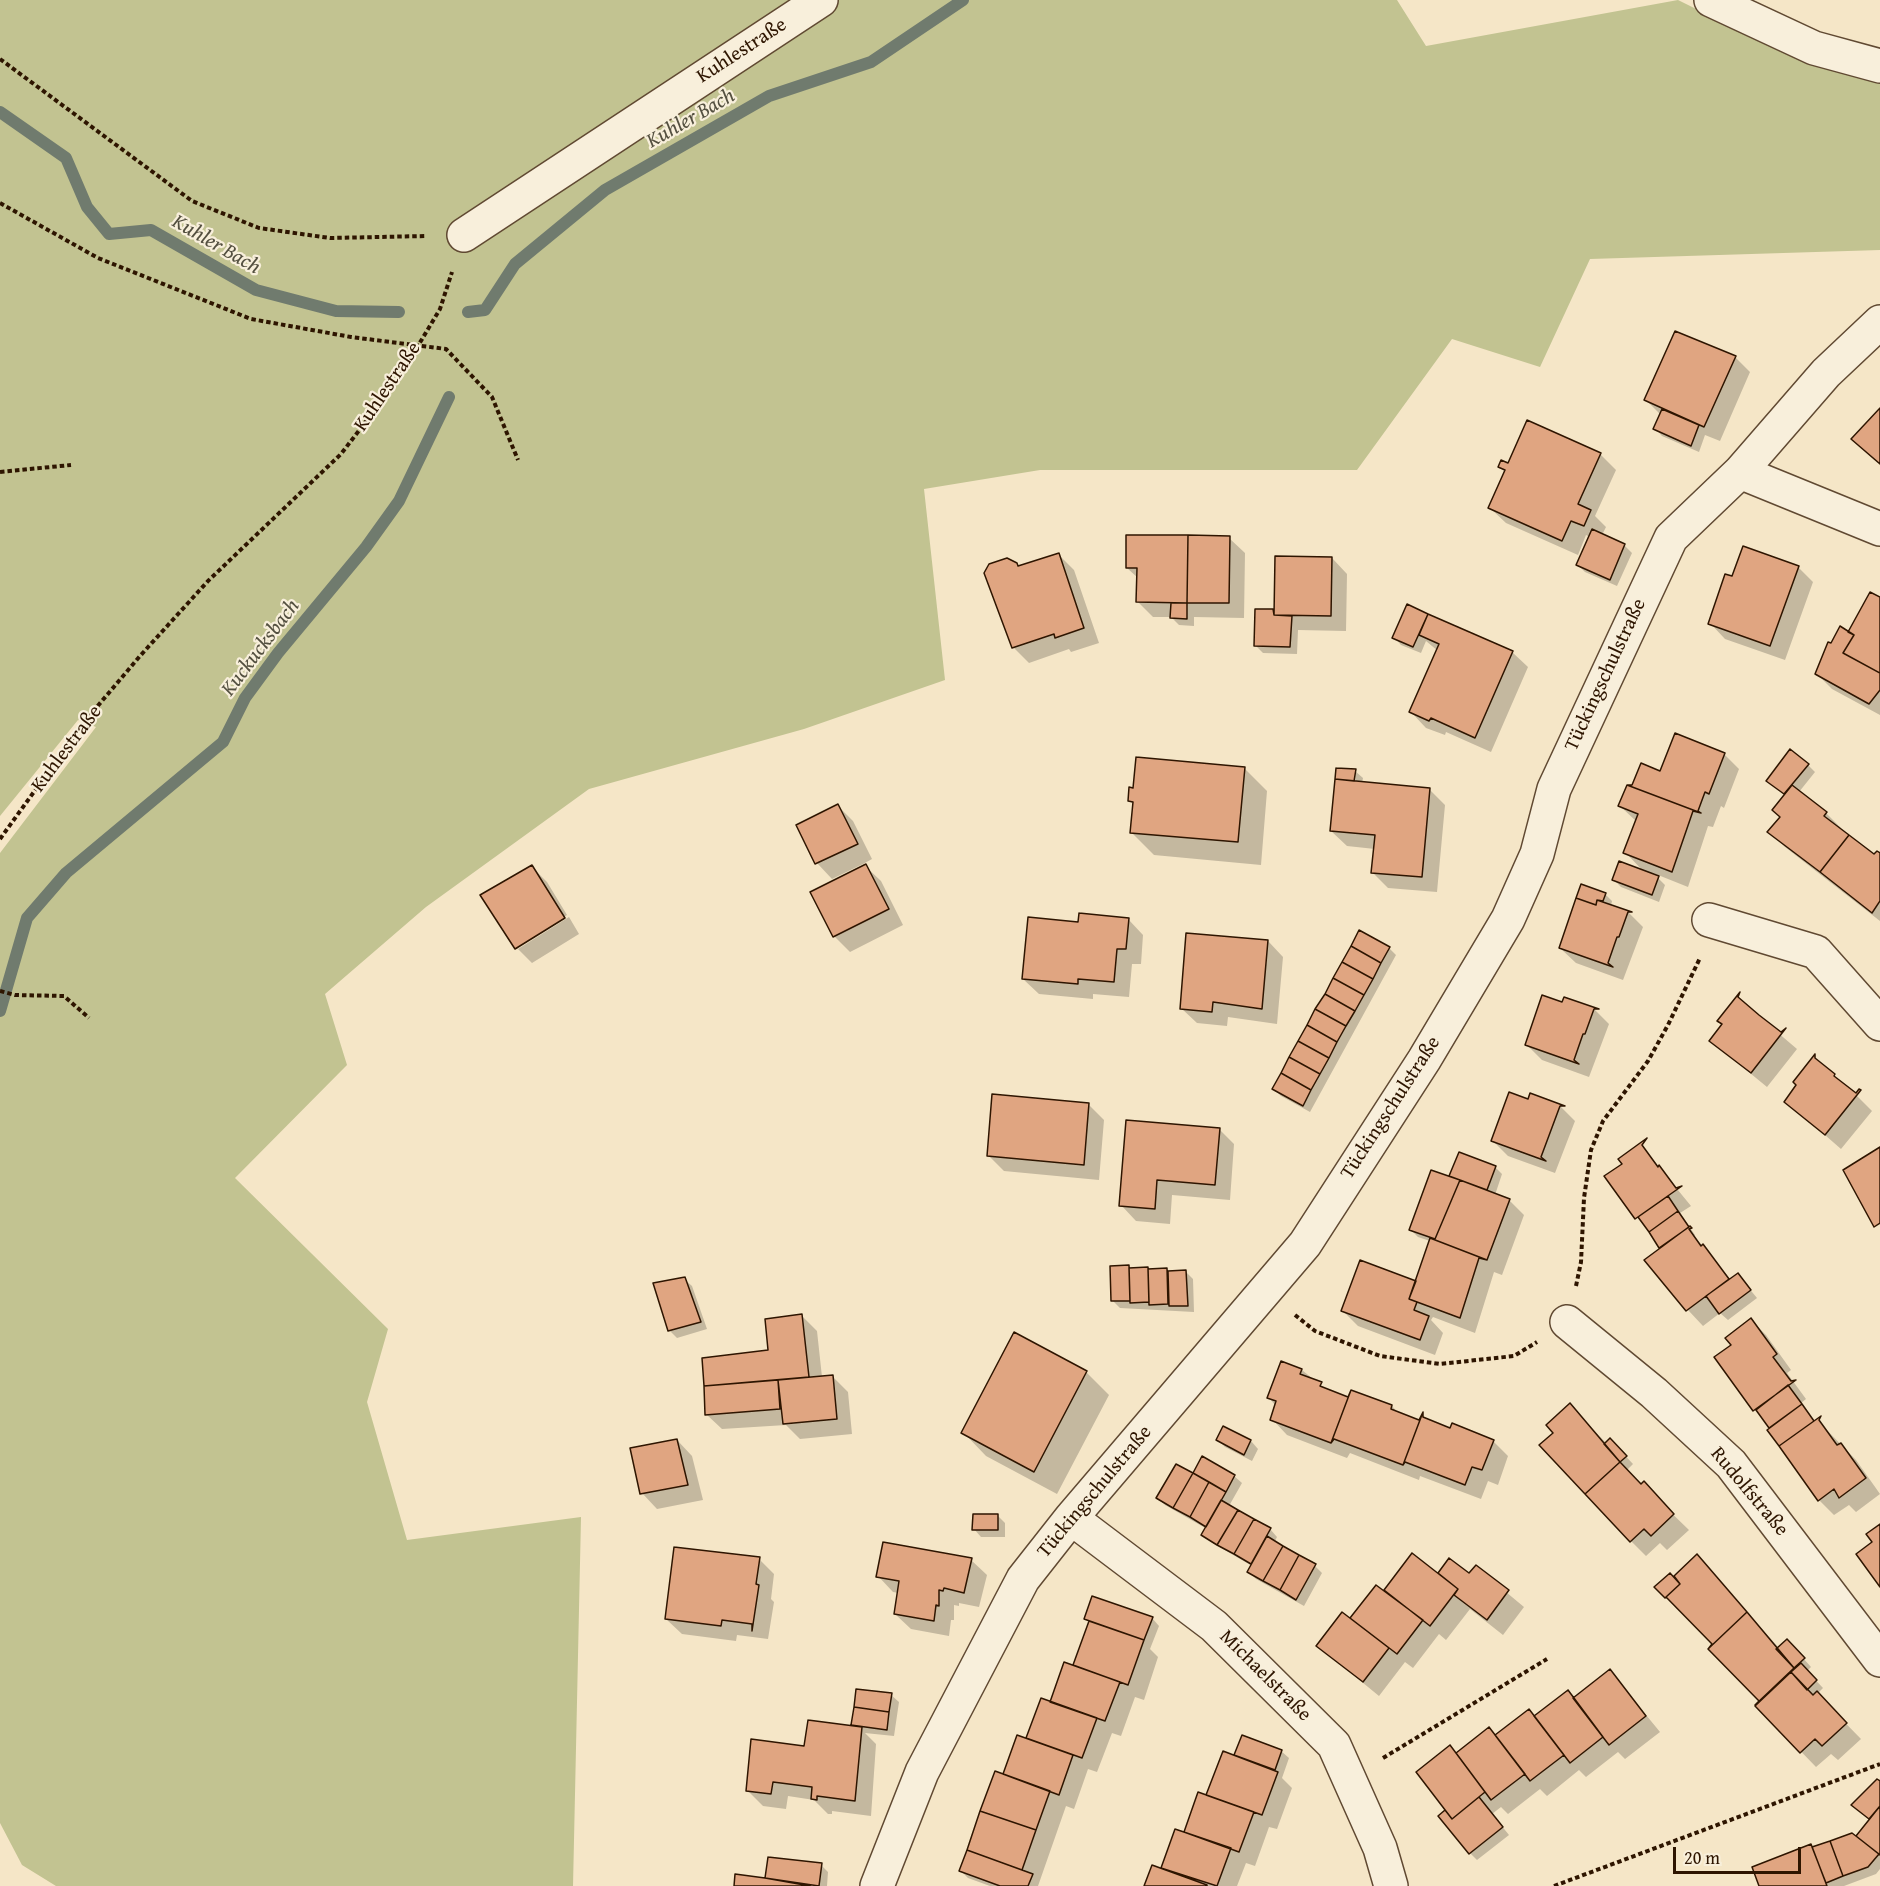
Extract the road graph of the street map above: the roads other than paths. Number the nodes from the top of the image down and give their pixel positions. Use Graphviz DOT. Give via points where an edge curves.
graph roads {
  1 [pos="821,0"];
  2 [pos="1712,0"];
  3 [pos="1880,66"];
  4 [pos="464,235"];
  5 [pos="1880,322"];
  6 [pos="1740,472"];
  7 [pos="1880,529"];
  8 [pos="1709,920"];
  9 [pos="1880,1024"];
  10 [pos="1567,1322"];
  11 [pos="1071,1518"];
  12 [pos="1880,1660"];
  13 [pos="877,1886"];
  14 [pos="1391,1886"];
  1 -- 4 [label="street, Kuhlestraße"];
  2 -- 3 [label="street" via="1814,48"];
  5 -- 6 [label="street, Tückingschulstraße" via="1826,373"];
  6 -- 7 [label="street"];
  6 -- 11 [label="street, Tückingschulstraße" via="1671,538 1554,789 1537,854 1508,919 1424,1060 1305,1244"];
  8 -- 9 [label="street" via="1816,952"];
  10 -- 12 [label="street, Rudolfstraße" via="1654,1393 1731,1464"];
  11 -- 13 [label="street, Tückingschulstraße" via="1018,1589 922,1772"];
  11 -- 14 [label="street, Michaelstraße" via="1214,1626 1334,1745 1380,1848"];
}
